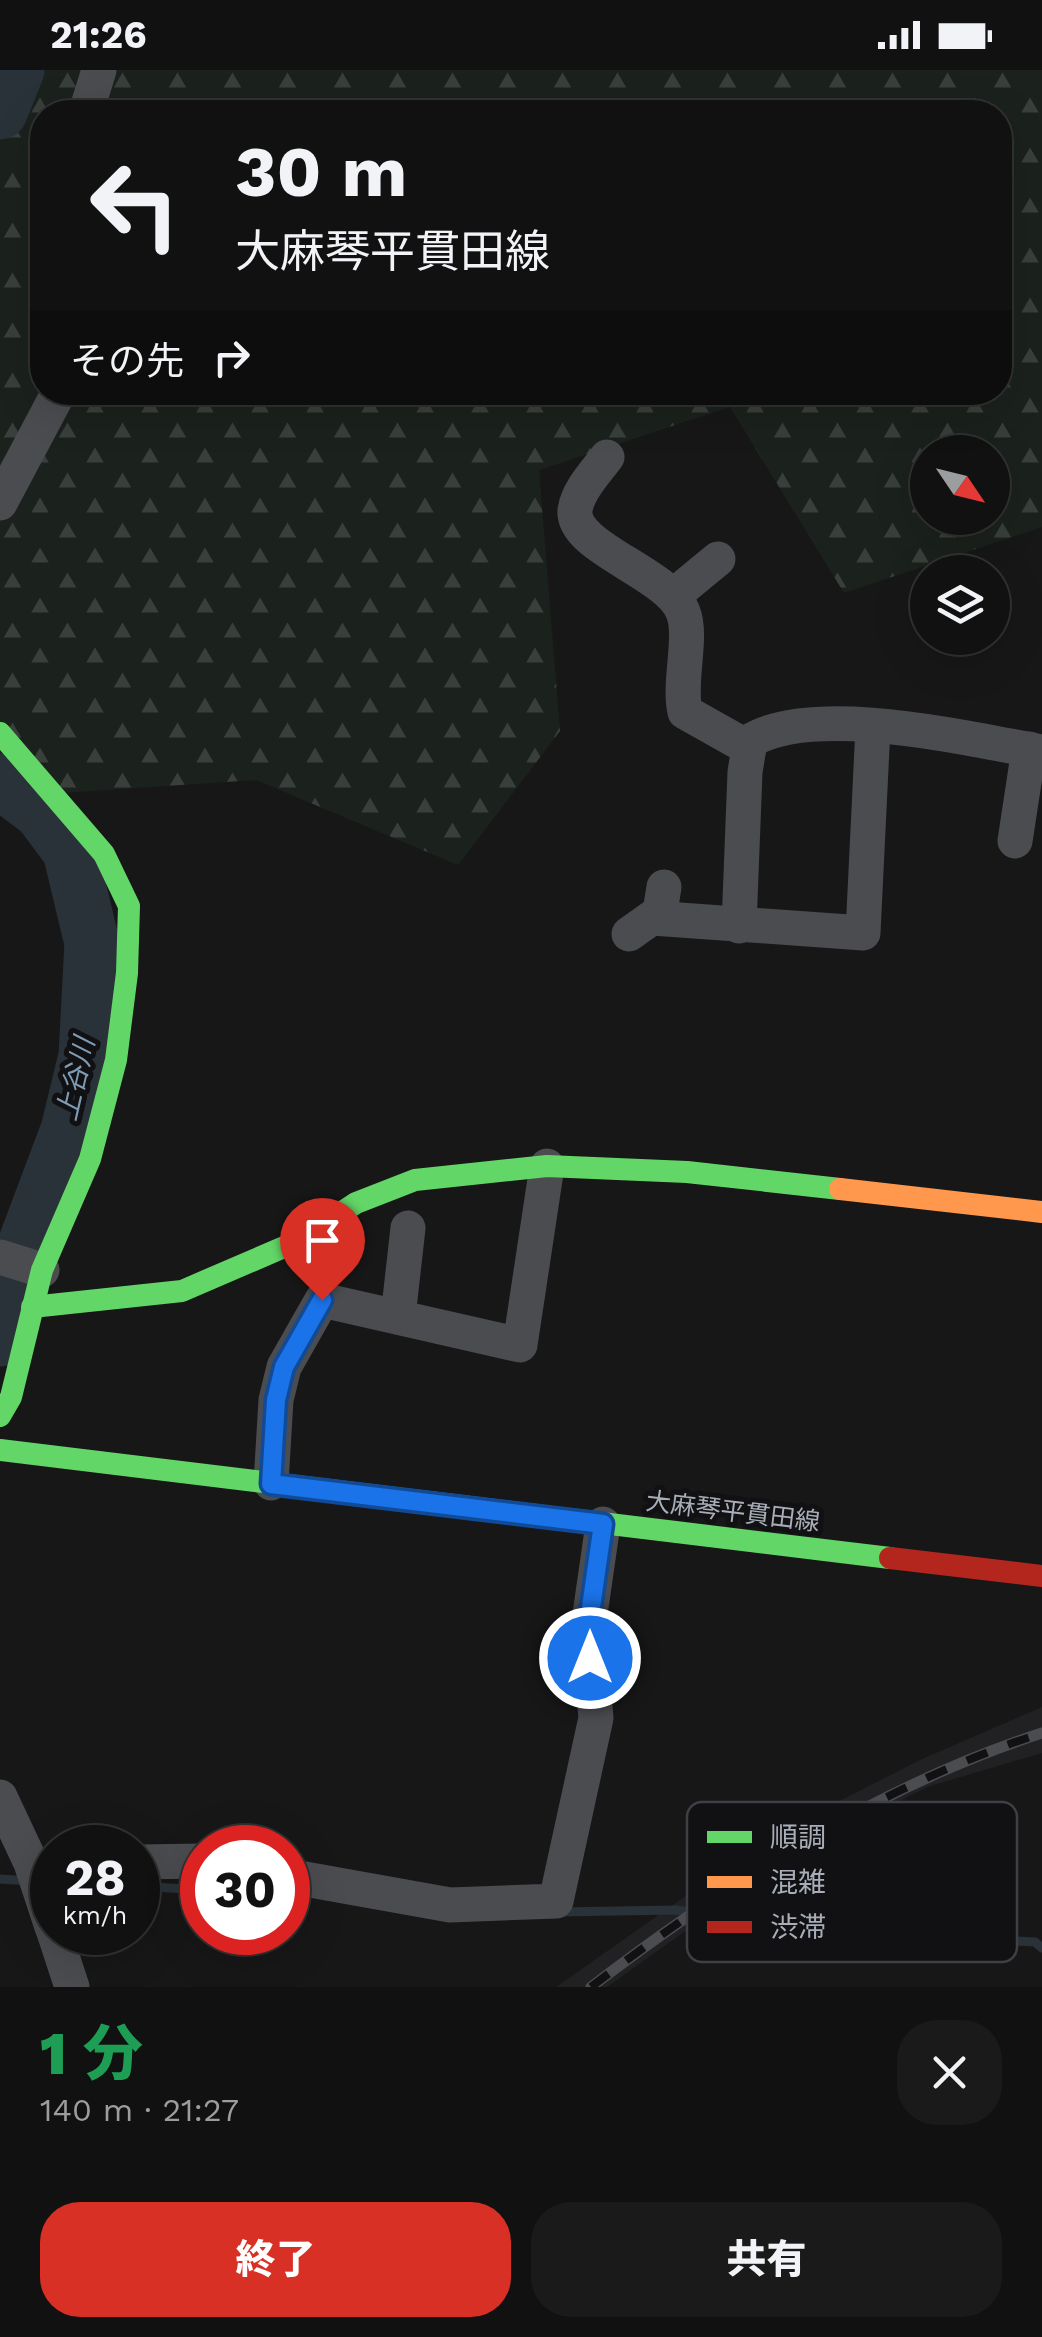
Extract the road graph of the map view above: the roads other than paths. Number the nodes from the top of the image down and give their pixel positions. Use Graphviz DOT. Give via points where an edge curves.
graph roads {
  1 [pos="100,70"];
  2 [pos="90,100"];
  3 [pos="53,405"];
  4 [pos="607,457"];
  5 [pos="0,503"];
  6 [pos="718,559"];
  7 [pos="673,596"];
  8 [pos="873,726"];
  9 [pos="0,733"];
  10 [pos="750,748"];
  11 [pos="1035,751"];
  12 [pos="1014,841"];
  13 [pos="648,913"];
  14 [pos="739,926"];
  15 [pos="547,1166"];
  16 [pos="1042,1212"];
  17 [pos="408,1228"];
  18 [pos="0,1257"];
  19 [pos="42,1270"];
  20 [pos="32,1308"];
  21 [pos="398,1318"];
  22 [pos="0,1416"];
  23 [pos="0,1450"];
  24 [pos="271,1484"];
  25 [pos="603,1524"];
  26 [pos="1042,1576"];
  27 [pos="0,1797"];
  28 [pos="28,1859"];
  29 [pos="310,1880"];
  30 [pos="62,1955"];
  31 [pos="72,1987"];
  1 -- 2 [label="street"];
  3 -- 5 [label="street"];
  4 -- 7 [label="street" via="574,512 582,532"];
  6 -- 7 [label="street"];
  7 -- 10 [label="street" via="685,614 685,712"];
  8 -- 10 [label="street" via="768,730"];
  8 -- 11 [label="street"];
  8 -- 14 [label="street" via="864,933"];
  9 -- 19 [label="street" via="104,854 129,906 116,1060 90,1159"];
  10 -- 14 [label="street"];
  11 -- 12 [label="street"];
  13 -- 14 [label="street"];
  15 -- 16 [label="street" via="687,1172"];
  15 -- 20 [label="street" via="415,1180 182,1290"];
  15 -- 21 [label="street" via="520,1345"];
  17 -- 21 [label="street"];
  18 -- 19 [label="street"];
  19 -- 20 [label="street"];
  20 -- 22 [label="street" via="11,1397"];
  21 -- 24 [label="street" via="322,1300 284,1367"];
  23 -- 24 [label="street, 大麻琴平貫田線"];
  24 -- 25 [label="street, 大麻琴平貫田線"];
  25 -- 26 [label="street, 大麻琴平貫田線"];
  25 -- 29 [label="street" via="588,1628 596,1718 556,1901 450,1905"];
  27 -- 28 [label="street"];
  30 -- 31 [label="street"];
}
